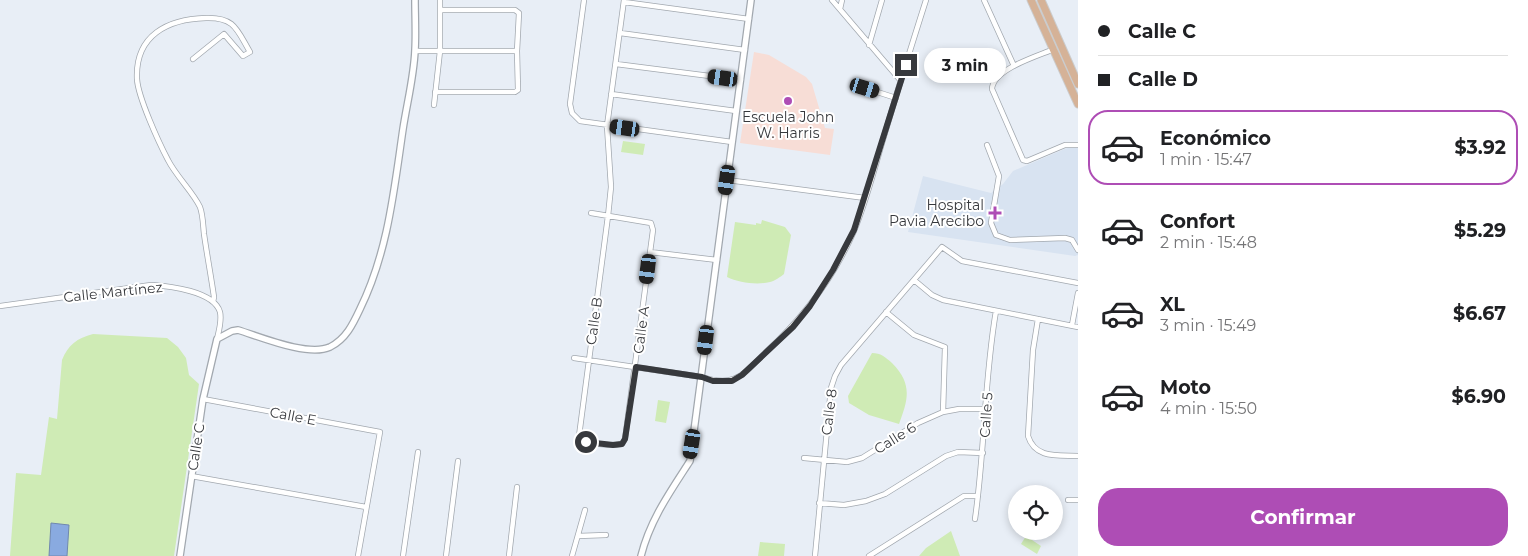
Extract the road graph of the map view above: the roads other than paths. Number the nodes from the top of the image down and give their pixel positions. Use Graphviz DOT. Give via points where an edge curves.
graph roads {
  1 [pos="415,0"];
  2 [pos="440,0"];
  3 [pos="584,0"];
  4 [pos="752,0"];
  5 [pos="832,0"];
  6 [pos="842,0"];
  7 [pos="882,0"];
  8 [pos="926,0"];
  9 [pos="984,0"];
  10 [pos="1031,0"];
  11 [pos="1041,0"];
  12 [pos="624,1"];
  13 [pos="840,9"];
  14 [pos="440,10"];
  15 [pos="749,18"];
  16 [pos="620,33"];
  17 [pos="870,45"];
  18 [pos="1054,49"];
  19 [pos="745,50"];
  20 [pos="415,51"];
  21 [pos="440,51"];
  22 [pos="518,51"];
  23 [pos="194,59"];
  24 [pos="616,64"];
  25 [pos="1014,66"];
  26 [pos="741,80"];
  27 [pos="901,81"];
  28 [pos="1078,84"];
  29 [pos="865,88"];
  30 [pos="435,92"];
  31 [pos="611,94"];
  32 [pos="896,98"];
  33 [pos="1078,104"];
  34 [pos="434,105"];
  35 [pos="736,111"];
  36 [pos="607,126"];
  37 [pos="732,142"];
  38 [pos="1078,144"];
  39 [pos="986,145"];
  40 [pos="727,180"];
  41 [pos="865,198"];
  42 [pos="591,213"];
  43 [pos="608,216"];
  44 [pos="1078,250"];
  45 [pos="650,252"];
  46 [pos="717,260"];
  47 [pos="914,280"];
  48 [pos="1078,282"];
  49 [pos="1078,292"];
  50 [pos="213,302"];
  51 [pos="0,306"];
  52 [pos="996,311"];
  53 [pos="886,312"];
  54 [pos="1038,319"];
  55 [pos="1072,326"];
  56 [pos="1078,327"];
  57 [pos="217,339"];
  58 [pos="574,358"];
  59 [pos="589,360"];
  60 [pos="636,367"];
  61 [pos="702,377"];
  62 [pos="203,399"];
  63 [pos="986,410"];
  64 [pos="943,412"];
  65 [pos="622,444"];
  66 [pos="418,452"];
  67 [pos="983,453"];
  68 [pos="1078,456"];
  69 [pos="804,458"];
  70 [pos="824,460"];
  71 [pos="458,461"];
  72 [pos="191,476"];
  73 [pos="517,487"];
  74 [pos="978,496"];
  75 [pos="1068,500"];
  76 [pos="1078,500"];
  77 [pos="819,503"];
  78 [pos="366,507"];
  79 [pos="586,510"];
  80 [pos="975,519"];
  81 [pos="606,535"];
  82 [pos="578,536"];
  83 [pos="180,556"];
  84 [pos="358,556"];
  85 [pos="403,556"];
  86 [pos="446,556"];
  87 [pos="509,556"];
  88 [pos="572,556"];
  89 [pos="641,556"];
  90 [pos="815,556"];
  91 [pos="869,556"];
  1 -- 20 [label="street"];
  2 -- 14 [label="street"];
  3 -- 36 [label="street" via="570,104 572,113 580,121"];
  4 -- 15 [label="street"];
  5 -- 13 [label="street"];
  6 -- 13 [label="street"];
  7 -- 17 [label="street"];
  8 -- 27 [label="street"];
  9 -- 25 [label="street"];
  10 -- 18 [label="main road"];
  11 -- 28 [label="main road"];
  12 -- 15 [label="street"];
  12 -- 16 [label="street, Calle B"];
  13 -- 17 [label="street"];
  14 -- 21 [label="street"];
  14 -- 22 [label="street" via="515,10 519,13"];
  15 -- 19 [label="street"];
  16 -- 19 [label="street"];
  16 -- 24 [label="street, Calle B"];
  17 -- 27 [label="street"];
  18 -- 25 [label="street"];
  18 -- 33 [label="main road"];
  19 -- 26 [label="street"];
  20 -- 21 [label="street"];
  20 -- 57 [label="street" via="389,224 369,291 350,329 339,342 316,350 302,350 238,330"];
  21 -- 22 [label="street"];
  21 -- 30 [label="street"];
  22 -- 30 [label="street" via="518,90 515,92"];
  23 -- 50 [label="street" via="224,34 243,56 250,52 228,21 220,18 188,19 160,28 147,41 139,58 137,80 168,161 200,208"];
  24 -- 26 [label="street"];
  24 -- 31 [label="street, Calle B"];
  25 -- 38 [label="street" via="998,75 992,89 1023,160"];
  26 -- 35 [label="street"];
  27 -- 32 [label="street"];
  29 -- 32 [label="street"];
  30 -- 34 [label="street"];
  31 -- 35 [label="street"];
  31 -- 36 [label="street, Calle B"];
  32 -- 41 [label="street"];
  35 -- 37 [label="street"];
  36 -- 37 [label="street"];
  36 -- 43 [label="street, Calle B" via="612,188"];
  37 -- 40 [label="street"];
  39 -- 44 [label="street" via="999,176 991,223 996,235 1010,240 1065,238 1072,240"];
  40 -- 41 [label="street"];
  40 -- 46 [label="street"];
  41 -- 61 [label="street" via="844,251 793,327 732,381 713,381"];
  42 -- 43 [label="street"];
  43 -- 45 [label="street" via="651,223 654,230"];
  43 -- 59 [label="street, Calle B"];
  45 -- 46 [label="street"];
  45 -- 60 [label="street, Calle A"];
  46 -- 61 [label="street"];
  47 -- 48 [label="street, Calle 8" via="942,247 962,261"];
  47 -- 52 [label="street" via="943,300"];
  47 -- 53 [label="street, Calle 8"];
  49 -- 55 [label="street"];
  50 -- 51 [label="street, Calle Martínez" via="192,291 151,285"];
  50 -- 57 [label="street" via="221,321"];
  52 -- 54 [label="street"];
  52 -- 63 [label="street, Calle 5"];
  53 -- 64 [label="street" via="914,335 945,347"];
  53 -- 70 [label="street, Calle 8" via="835,376"];
  54 -- 55 [label="street"];
  54 -- 68 [label="street" via="1028,436 1036,450 1046,455"];
  55 -- 56 [label="street"];
  57 -- 62 [label="street, Calle C"];
  58 -- 59 [label="street"];
  59 -- 60 [label="street"];
  59 -- 65 [label="street, Calle B" via="579,436 586,442"];
  60 -- 61 [label="street"];
  60 -- 65 [label="street, Calle A"];
  61 -- 89 [label="street" via="690,460 650,527"];
  62 -- 72 [label="street, Calle C"];
  62 -- 78 [label="street, Calle E" via="380,432"];
  63 -- 64 [label="street, Calle 6"];
  63 -- 67 [label="street, Calle 5"];
  64 -- 70 [label="street, Calle 6" via="918,423 862,458 847,462"];
  66 -- 85 [label="street"];
  67 -- 74 [label="street, Calle 5"];
  67 -- 77 [label="street" via="958,452 946,456 866,502 844,505"];
  69 -- 70 [label="street, Calle 6"];
  70 -- 77 [label="street, Calle 8"];
  71 -- 86 [label="street"];
  72 -- 78 [label="street"];
  72 -- 83 [label="street, Calle C"];
  73 -- 87 [label="street"];
  74 -- 80 [label="street, Calle 5"];
  74 -- 91 [label="street" via="964,496"];
  75 -- 76 [label="street"];
  77 -- 90 [label="street, Calle 8"];
  78 -- 84 [label="street"];
  79 -- 82 [label="street"];
  81 -- 82 [label="street"];
  82 -- 88 [label="street"];
}
